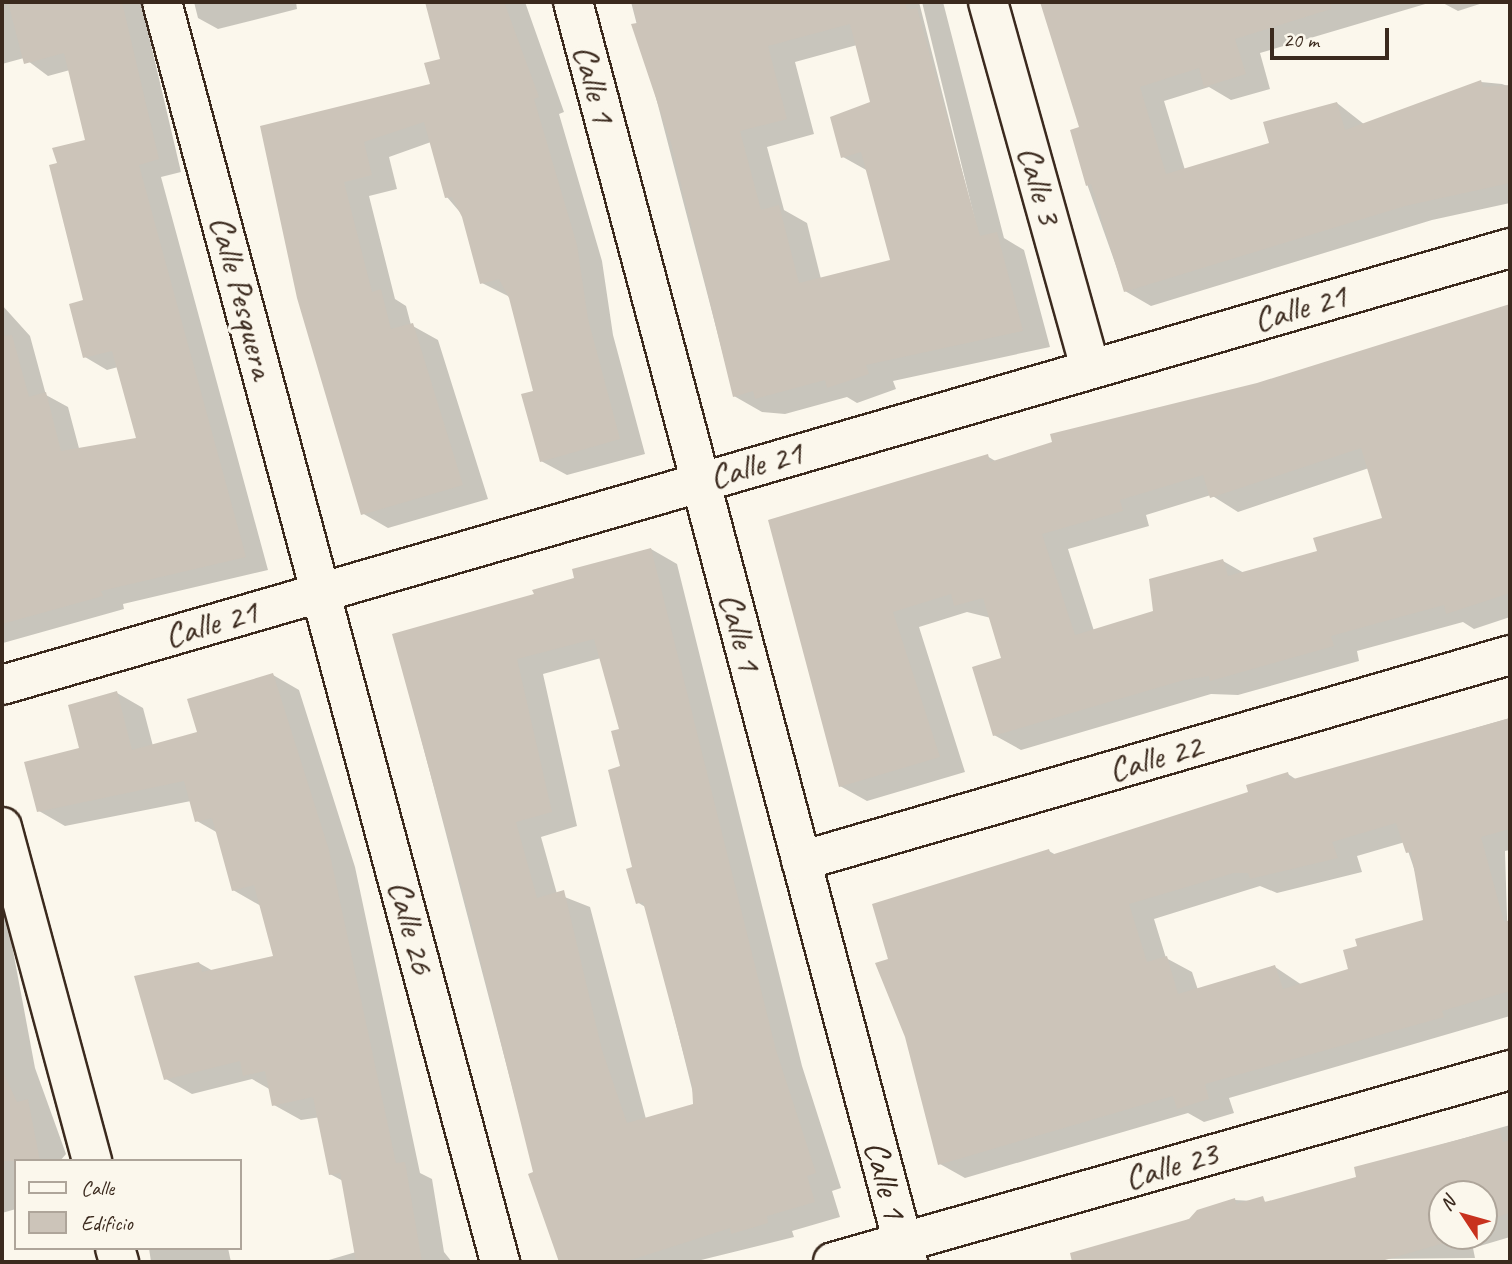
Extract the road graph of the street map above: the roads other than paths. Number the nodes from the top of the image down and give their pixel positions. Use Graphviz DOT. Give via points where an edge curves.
graph roads {
  1 [pos="162,2"];
  2 [pos="573,2"];
  3 [pos="988,2"];
  4 [pos="1510,248"];
  5 [pos="1090,368"];
  6 [pos="700,482"];
  7 [pos="323,592"];
  8 [pos="1510,655"];
  9 [pos="2,685"];
  10 [pos="2,827"];
  11 [pos="801,861"];
  12 [pos="1510,1070"];
  13 [pos="91,1159"];
  14 [pos="905,1252"];
  15 [pos="500,1262"];
  16 [pos="833,1262"];
  1 -- 7 [label="street, Calle Pesquera"];
  2 -- 6 [label="street, Calle 1"];
  3 -- 5 [label="street, Calle 3"];
  4 -- 5 [label="street, Calle 21"];
  5 -- 6 [label="street, Calle 21"];
  6 -- 7 [label="street, Calle 21"];
  6 -- 11 [label="street, Calle 1"];
  7 -- 9 [label="street, Calle 21"];
  7 -- 15 [label="street, Calle 26"];
  8 -- 11 [label="street, Calle 22"];
  10 -- 13 [label="street"];
  11 -- 14 [label="street, Calle 1"];
  12 -- 14 [label="street, Calle 23"];
  14 -- 16 [label="street, Calle 23"];
}
